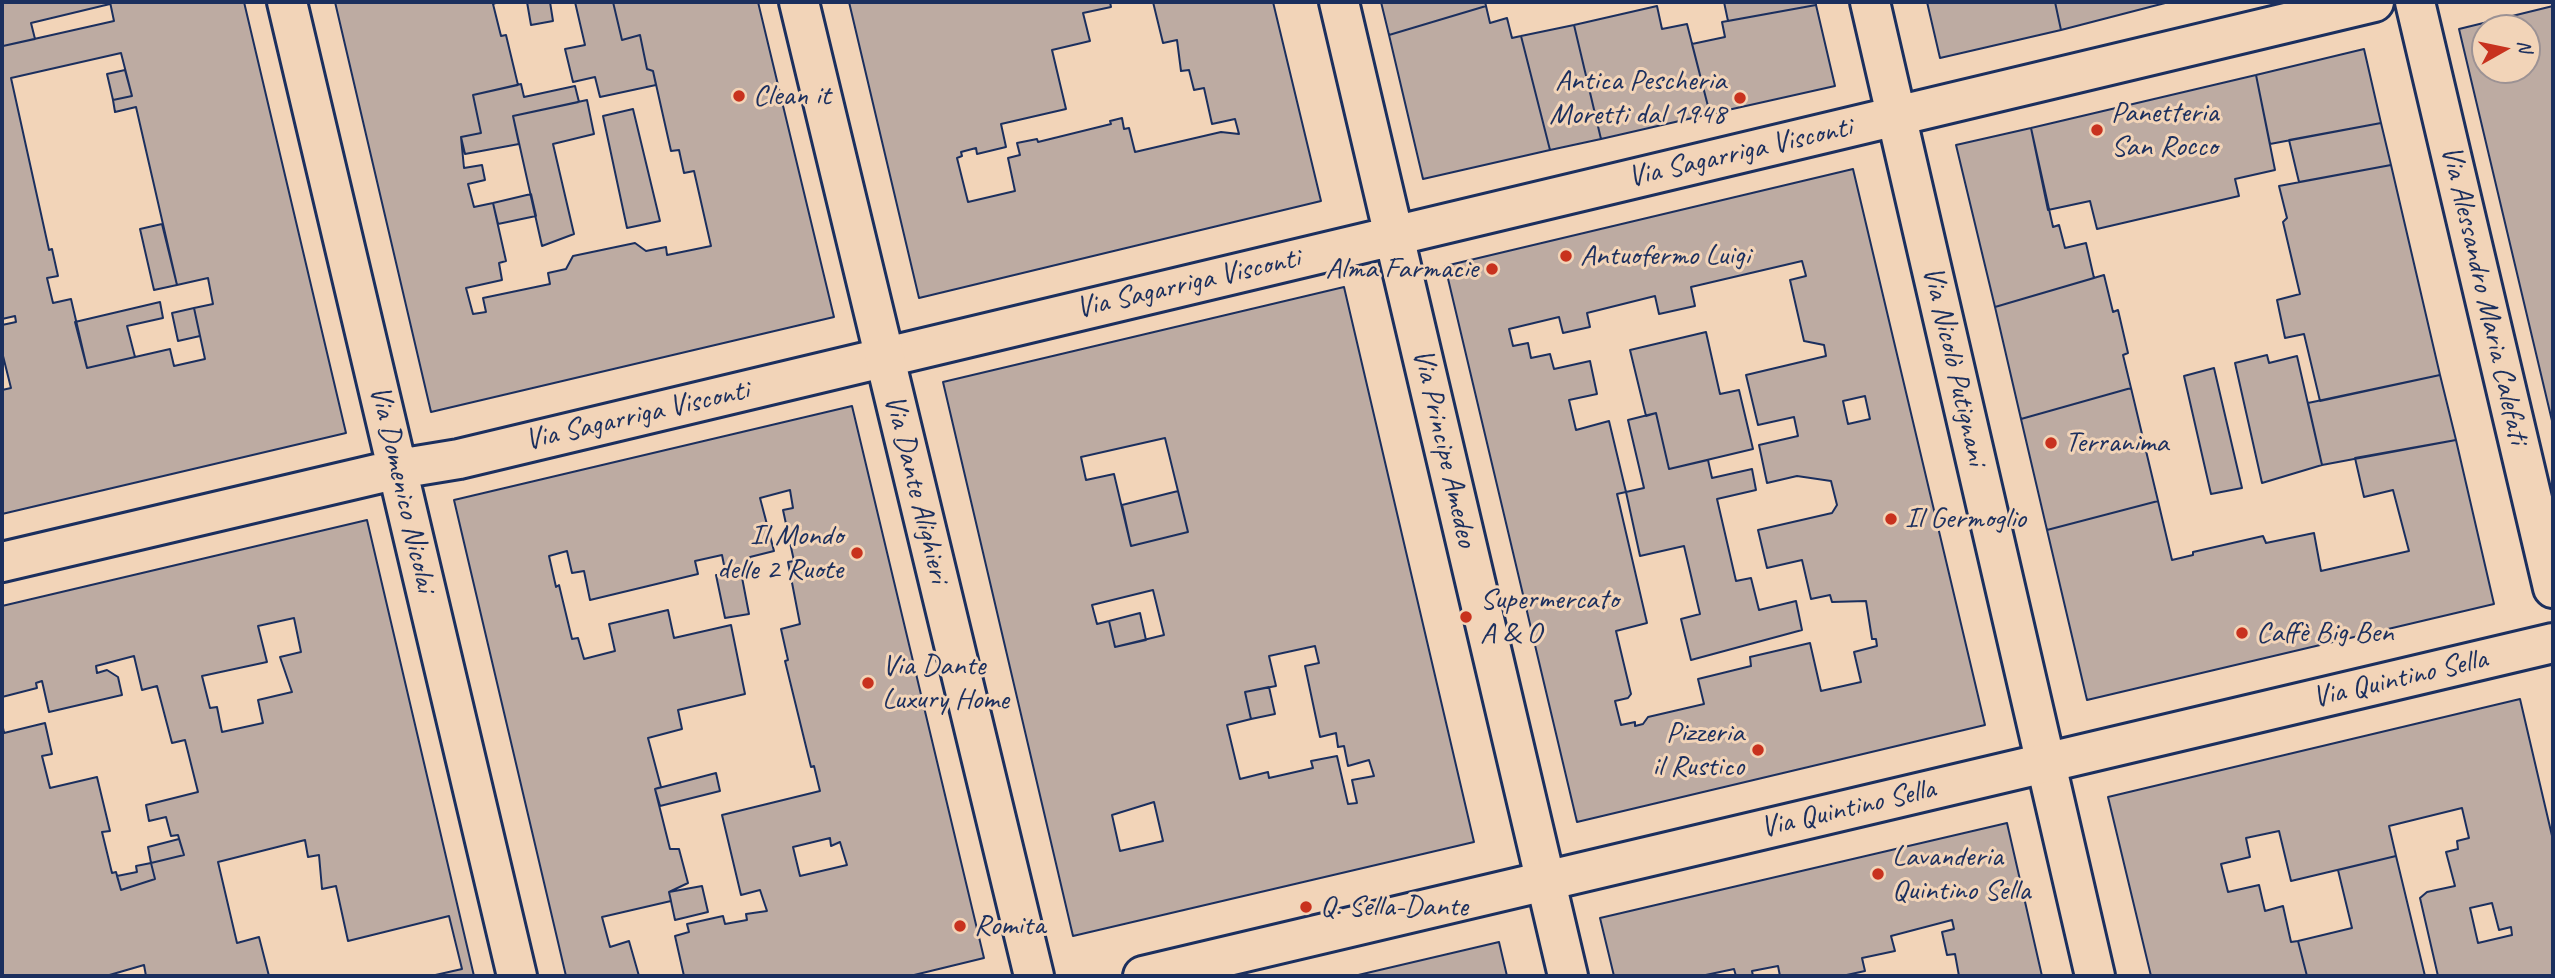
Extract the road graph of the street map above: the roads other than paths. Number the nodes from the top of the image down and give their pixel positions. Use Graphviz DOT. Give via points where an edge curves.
graph roads {
  1 [pos="287,2"];
  2 [pos="799,2"];
  3 [pos="1339,2"];
  4 [pos="1870,2"];
  5 [pos="2374,2"];
  6 [pos="2415,2"];
  7 [pos="1897,116"];
  8 [pos="1394,236"];
  9 [pos="885,357"];
  10 [pos="398,469"];
  11 [pos="2,562"];
  12 [pos="2553,588"];
  13 [pos="2553,643"];
  14 [pos="2045,762"];
  15 [pos="1546,881"];
  16 [pos="517,976"];
  17 [pos="1034,976"];
  18 [pos="1143,976"];
  19 [pos="1568,976"];
  20 [pos="2095,976"];
  1 -- 10 [label="street, Via Domenico Nicolai"];
  2 -- 9 [label="street, Via Dante Alighieri"];
  3 -- 8 [label="street, Via Principe Amedeo"];
  4 -- 7 [label="street, Via Nicolò Putignani"];
  5 -- 7 [label="street, Via Sagarriga Visconti"];
  6 -- 12 [label="street, Via Alessandro Maria Calefati"];
  7 -- 8 [label="street, Via Sagarriga Visconti"];
  7 -- 14 [label="street, Via Nicolò Putignani"];
  8 -- 9 [label="street, Via Sagarriga Visconti"];
  8 -- 15 [label="street, Via Principe Amedeo"];
  9 -- 10 [label="street, Via Sagarriga Visconti"];
  9 -- 17 [label="street, Via Dante Alighieri"];
  10 -- 11 [label="street, Via Sagarriga Visconti"];
  10 -- 16 [label="street, Via Domenico Nicolai"];
  13 -- 14 [label="street, Via Quintino Sella"];
  14 -- 15 [label="street, Via Quintino Sella"];
  14 -- 20 [label="street, Via Nicolò Putignani"];
  15 -- 18 [label="street, Via Quintino Sella"];
  15 -- 19 [label="street, Via Principe Amedeo"];
}
